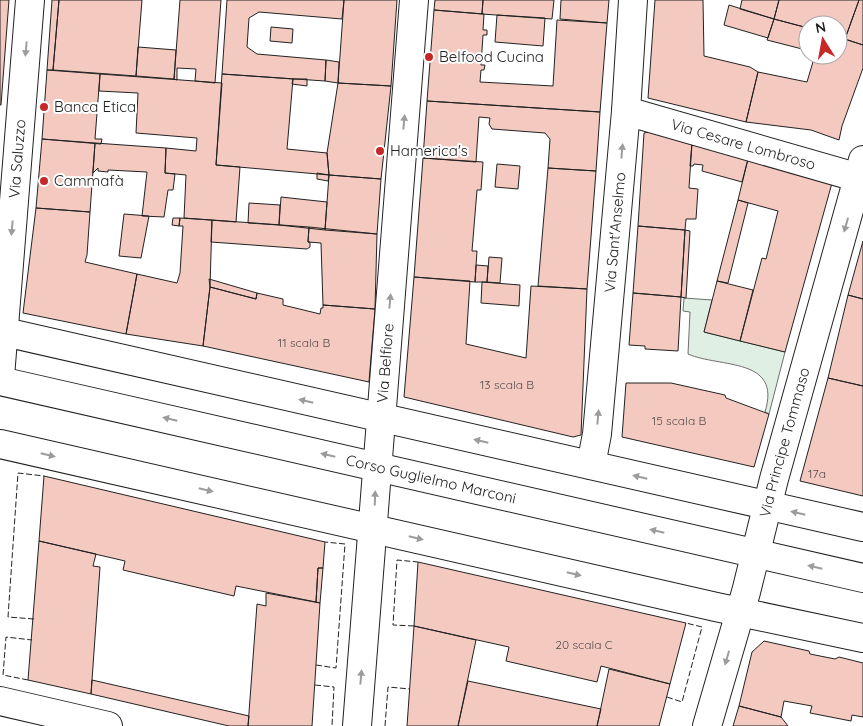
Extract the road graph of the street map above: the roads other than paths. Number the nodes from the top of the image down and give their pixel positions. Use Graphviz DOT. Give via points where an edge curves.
graph roads {
  1 [pos="12,0"];
  2 [pos="30,0"];
  3 [pos="414,0"];
  4 [pos="633,0"];
  5 [pos="626,111"];
  6 [pos="0,154"];
  7 [pos="862,173"];
  8 [pos="4,289"];
  9 [pos="2,332"];
  10 [pos="0,377"];
  11 [pos="0,381"];
  12 [pos="380,418"];
  13 [pos="0,444"];
  14 [pos="590,465"];
  15 [pos="377,466"];
  16 [pos="768,506"];
  17 [pos="863,527"];
  18 [pos="374,528"];
  19 [pos="757,553"];
  20 [pos="863,578"];
  21 [pos="740,611"];
  22 [pos="793,622"];
  23 [pos="863,624"];
  24 [pos="863,638"];
  25 [pos="0,701"];
  26 [pos="108,726"];
  27 [pos="357,726"];
  28 [pos="707,726"];
  1 -- 6 [label="street"];
  2 -- 8 [label="street, Via Saluzzo, one-way"];
  12 -- 3 [label="street, Via Belfiore, one-way"];
  4 -- 5 [label="street, Via Sant'Anselmo"];
  5 -- 7 [label="street, Via Cesare Lombroso"];
  14 -- 5 [label="street, Via Sant'Anselmo, one-way" via="597,434"];
  7 -- 16 [label="street, Via Principe Tommaso, one-way"];
  8 -- 9 [label="street, Via Saluzzo"];
  9 -- 10 [label="street, Via Saluzzo"];
  12 -- 9 [label="street, one-way"];
  15 -- 11 [label="street, Corso Guglielmo Marconi, one-way"];
  14 -- 12 [label="street, one-way"];
  12 -- 15 [label="street, Via Belfiore"];
  13 -- 18 [label="street, one-way"];
  16 -- 14 [label="street, one-way"];
  18 -- 15 [label="street, Via Belfiore, one-way"];
  19 -- 15 [label="street, Corso Guglielmo Marconi, one-way"];
  17 -- 16 [label="street, one-way"];
  16 -- 19 [label="street, Via Principe Tommaso"];
  18 -- 21 [label="street, one-way"];
  27 -- 18 [label="street, Via Belfiore, one-way"];
  20 -- 19 [label="street, Corso Guglielmo Marconi, one-way"];
  19 -- 21 [label="street, Via Principe Tommaso"];
  21 -- 22 [label="street"];
  21 -- 28 [label="street, Via Principe Tommaso, one-way"];
  22 -- 23 [label="street" via="811,614"];
  22 -- 24 [label="street"];
  25 -- 26 [label="street"];
}
